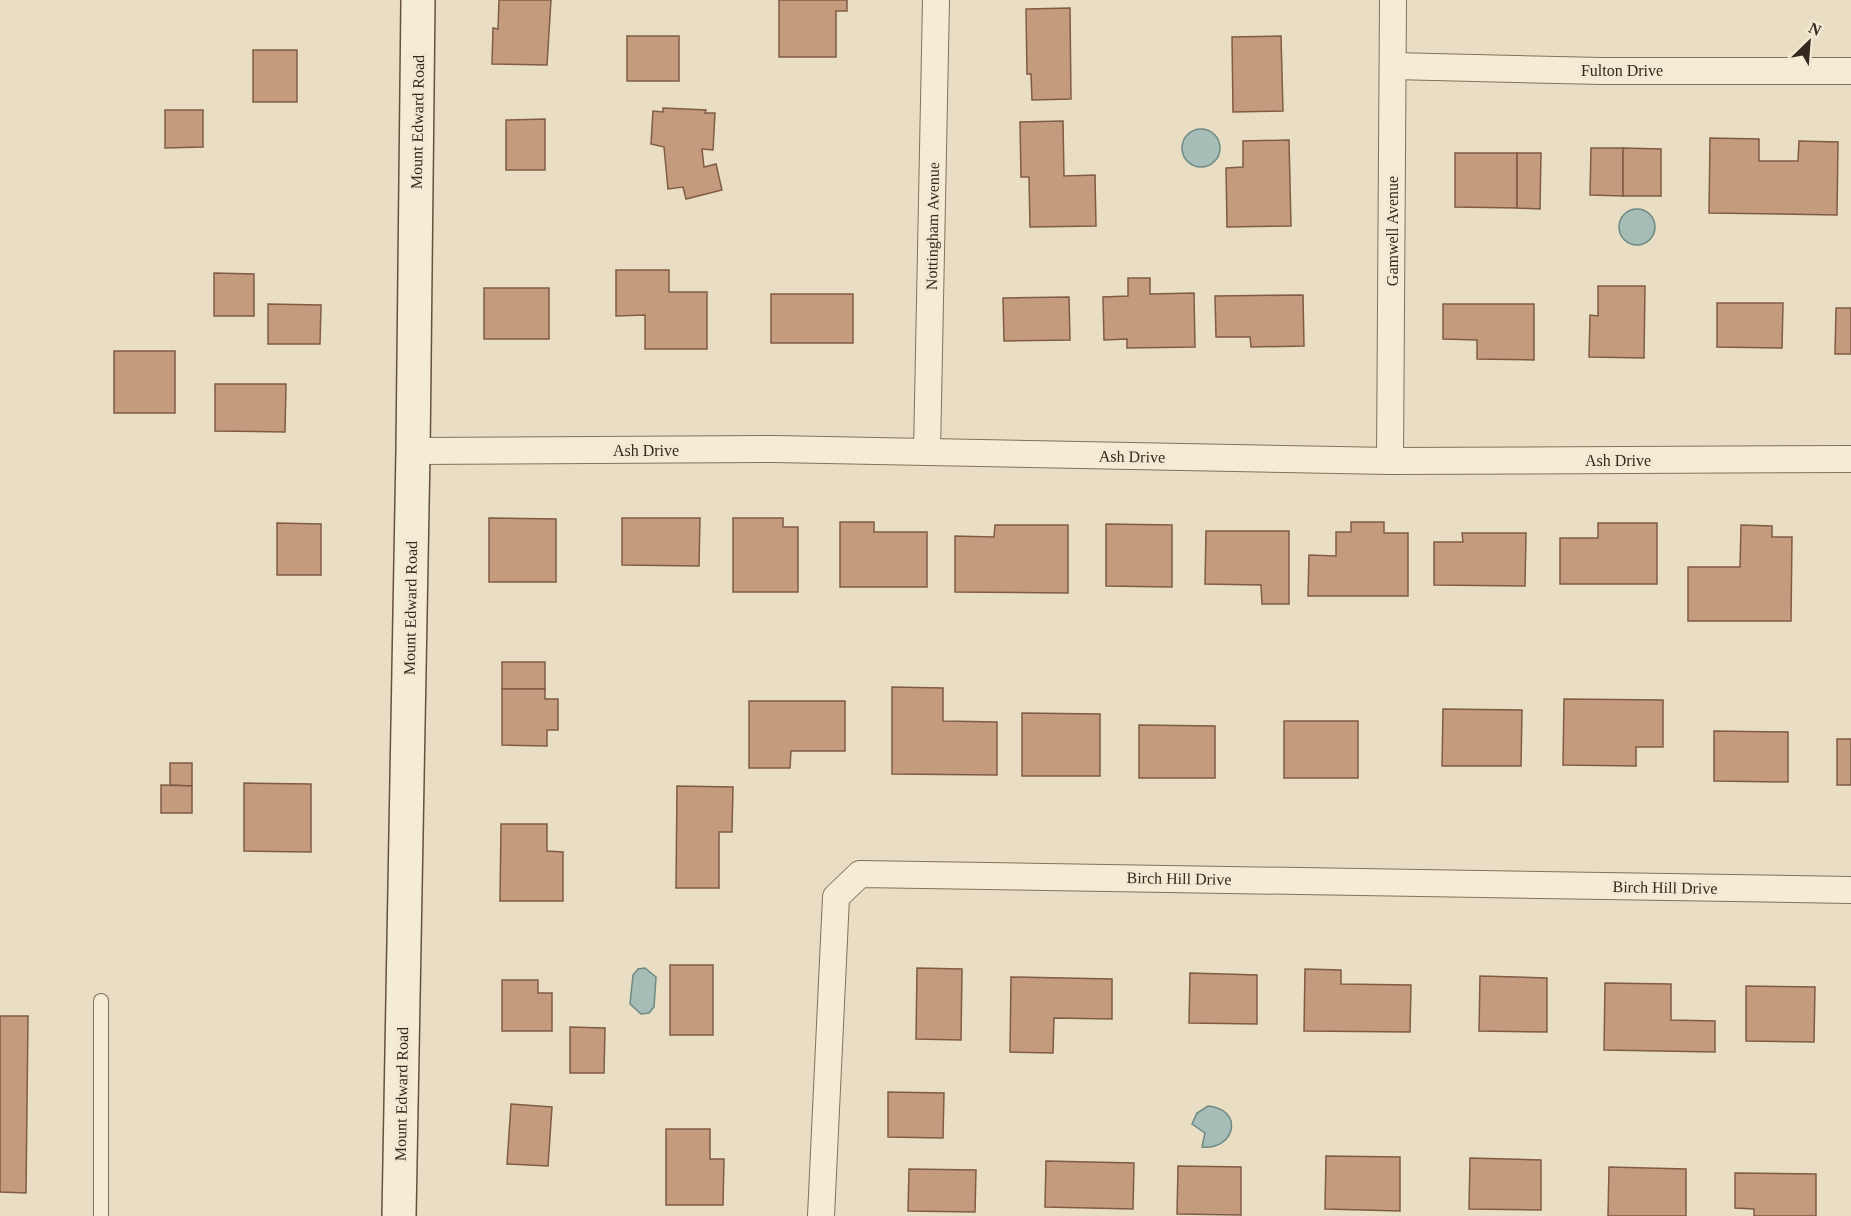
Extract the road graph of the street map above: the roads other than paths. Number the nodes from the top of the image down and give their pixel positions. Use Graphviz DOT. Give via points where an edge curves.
graph roads {
  1 [pos="418,0"];
  2 [pos="936,0"];
  3 [pos="1393,0"];
  4 [pos="1393,66"];
  5 [pos="1851,71"];
  6 [pos="413,451"];
  7 [pos="927,452"];
  8 [pos="1851,459"];
  9 [pos="1390,461"];
  10 [pos="1851,890"];
  11 [pos="101,1001"];
  12 [pos="101,1216"];
  13 [pos="399,1216"];
  14 [pos="821,1216"];
  1 -- 6 [label="street, Mount Edward Road"];
  2 -- 7 [label="street, Nottingham Avenue"];
  3 -- 4 [label="street, Gamwell Avenue"];
  4 -- 5 [label="street, Fulton Drive"];
  4 -- 9 [label="street, Gamwell Avenue"];
  6 -- 7 [label="street, Ash Drive"];
  6 -- 13 [label="street, Mount Edward Road"];
  7 -- 9 [label="street, Ash Drive"];
  8 -- 9 [label="street, Ash Drive"];
  10 -- 14 [label="street, Birch Hill Drive" via="860,874 836,897"];
  11 -- 12 [label="lane"];
}
